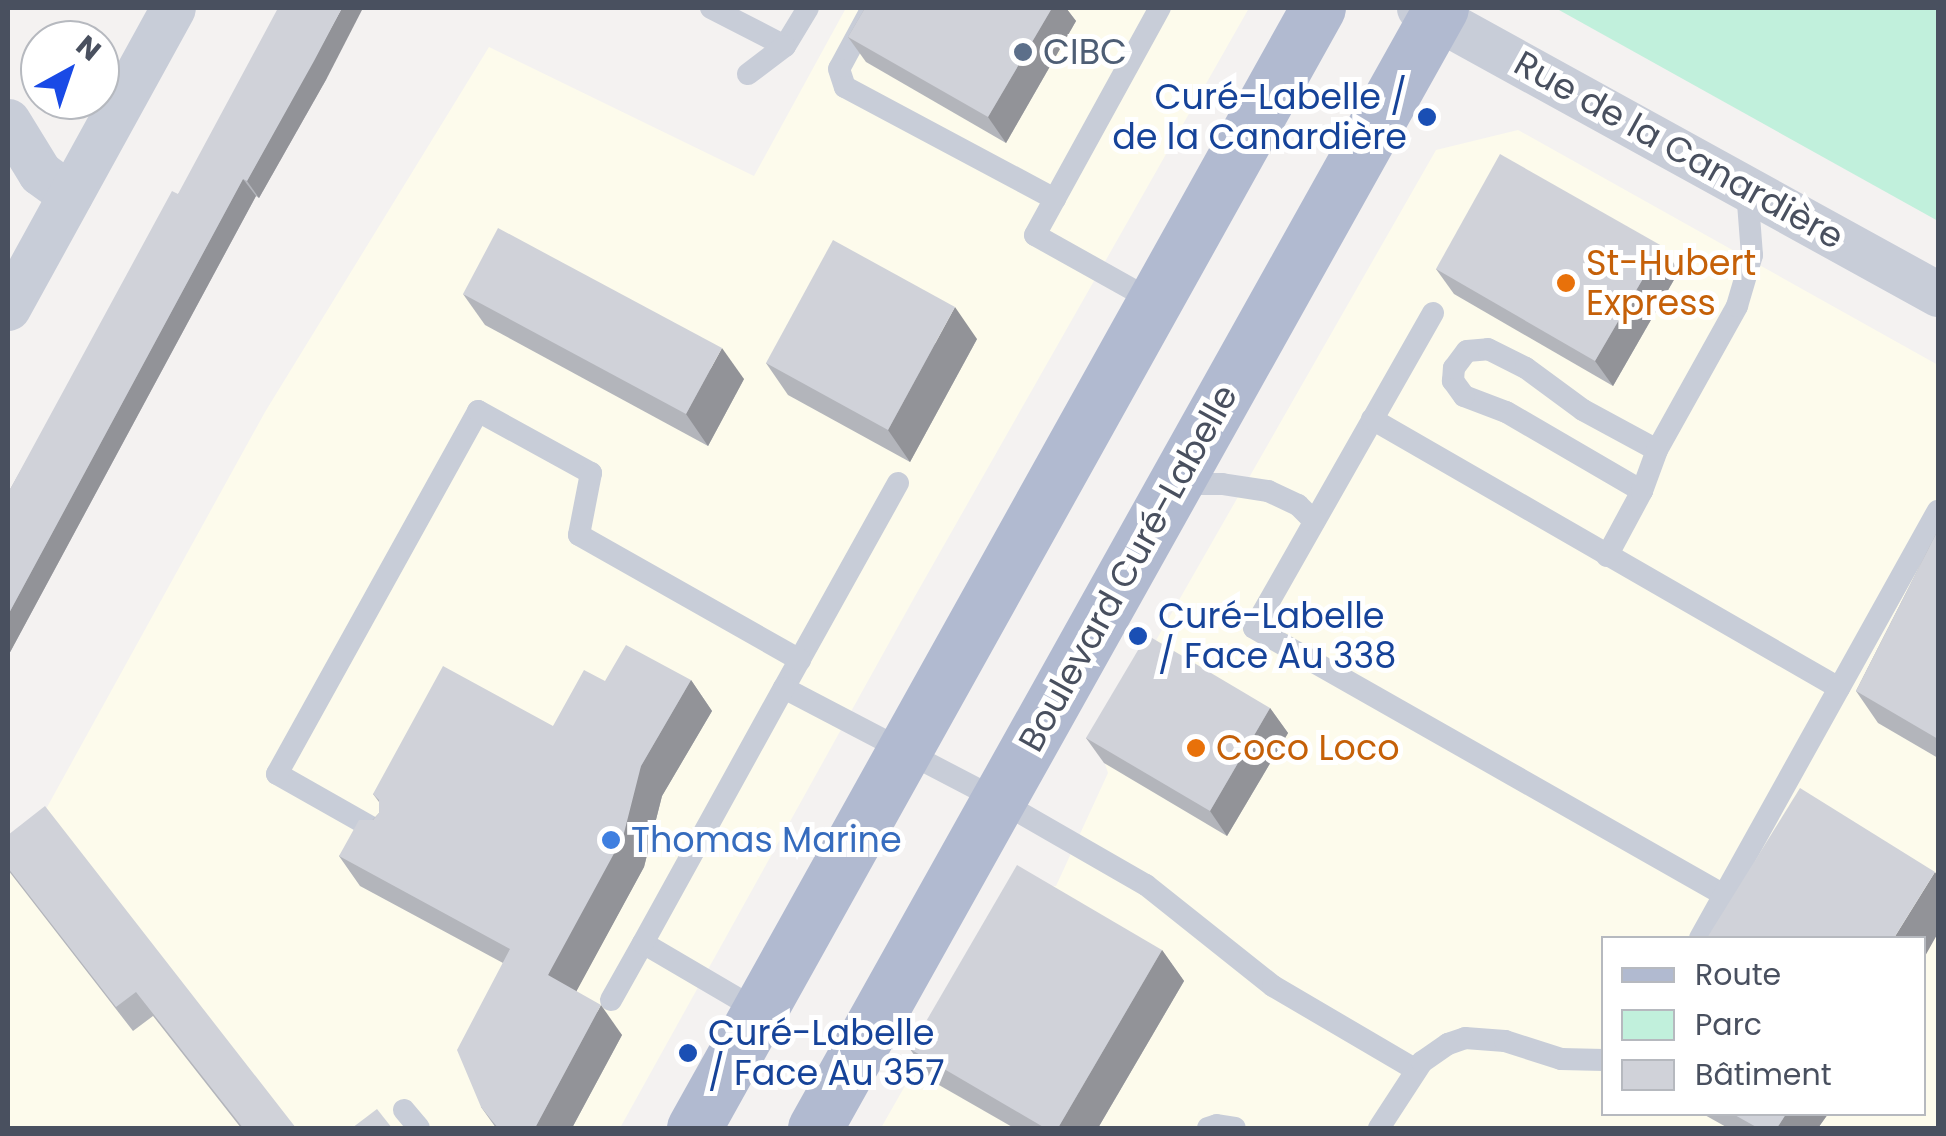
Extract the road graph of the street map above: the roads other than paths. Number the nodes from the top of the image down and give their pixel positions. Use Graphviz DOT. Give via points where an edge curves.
graph roads {
  1 [pos="173,8"];
  2 [pos="712,8"];
  3 [pos="808,8"];
  4 [pos="872,8"];
  5 [pos="1160,8"];
  6 [pos="1318,8"];
  7 [pos="1432,10"];
  8 [pos="785,46"];
  9 [pos="748,74"];
  10 [pos="8,121"];
  11 [pos="1746,186"];
  12 [pos="70,195"];
  13 [pos="1055,200"];
  14 [pos="1938,294"];
  15 [pos="1154,301"];
  16 [pos="8,308"];
  17 [pos="1432,313"];
  18 [pos="1372,420"];
  19 [pos="1657,450"];
  20 [pos="898,483"];
  21 [pos="1174,484"];
  22 [pos="1642,491"];
  23 [pos="1938,511"];
  24 [pos="1314,521"];
  25 [pos="1607,556"];
  26 [pos="800,660"];
  27 [pos="784,688"];
  28 [pos="1839,688"];
  29 [pos="904,752"];
  30 [pos="998,800"];
  31 [pos="387,837"];
  32 [pos="1724,895"];
  33 [pos="1701,936"];
  34 [pos="644,943"];
  35 [pos="611,1000"];
  36 [pos="758,1011"];
  37 [pos="1601,1060"];
  38 [pos="1416,1070"];
  39 [pos="694,1128"];
  40 [pos="815,1128"];
  41 [pos="1208,1128"];
  42 [pos="1235,1128"];
  43 [pos="1379,1128"];
  1 -- 12 [label="street"];
  2 -- 8 [label="lane"];
  3 -- 8 [label="lane"];
  4 -- 13 [label="lane" via="840,69 846,87"];
  5 -- 13 [label="lane"];
  6 -- 15 [label="main road"];
  7 -- 11 [label="street, Rue de la Canardière"];
  7 -- 21 [label="main road, Boulevard Curé-Labelle"];
  8 -- 9 [label="lane"];
  10 -- 12 [label="street" via="40,173"];
  11 -- 14 [label="street, Rue de la Canardière"];
  11 -- 19 [label="lane" via="1753,238 1747,279"];
  12 -- 16 [label="street"];
  13 -- 15 [label="lane" via="1035,235"];
  15 -- 29 [label="main road"];
  17 -- 18 [label="lane"];
  18 -- 24 [label="lane"];
  18 -- 25 [label="lane"];
  19 -- 22 [label="lane"];
  19 -- 22 [label="lane" via="1488,349 1467,351 1454,368 1453,381 1464,396 1506,412"];
  20 -- 26 [label="lane"];
  21 -- 24 [label="lane" via="1268,491"];
  21 -- 30 [label="main road, Boulevard Curé-Labelle"];
  22 -- 25 [label="lane"];
  23 -- 28 [label="lane"];
  24 -- 32 [label="lane" via="1254,628"];
  25 -- 28 [label="lane"];
  26 -- 27 [label="lane"];
  26 -- 31 [label="lane" via="579,535 591,473 478,410 277,774"];
  27 -- 29 [label="lane"];
  27 -- 34 [label="lane"];
  28 -- 32 [label="lane"];
  29 -- 30 [label="lane"];
  29 -- 36 [label="main road"];
  30 -- 38 [label="lane" via="1146,885 1273,986"];
  30 -- 40 [label="main road, Boulevard Curé-Labelle"];
  32 -- 33 [label="lane"];
  34 -- 35 [label="lane"];
  34 -- 36 [label="lane"];
  36 -- 39 [label="main road"];
  37 -- 38 [label="lane" via="1465,1038 1435,1051"];
  38 -- 43 [label="lane"];
  41 -- 42 [label="lane"];
}
